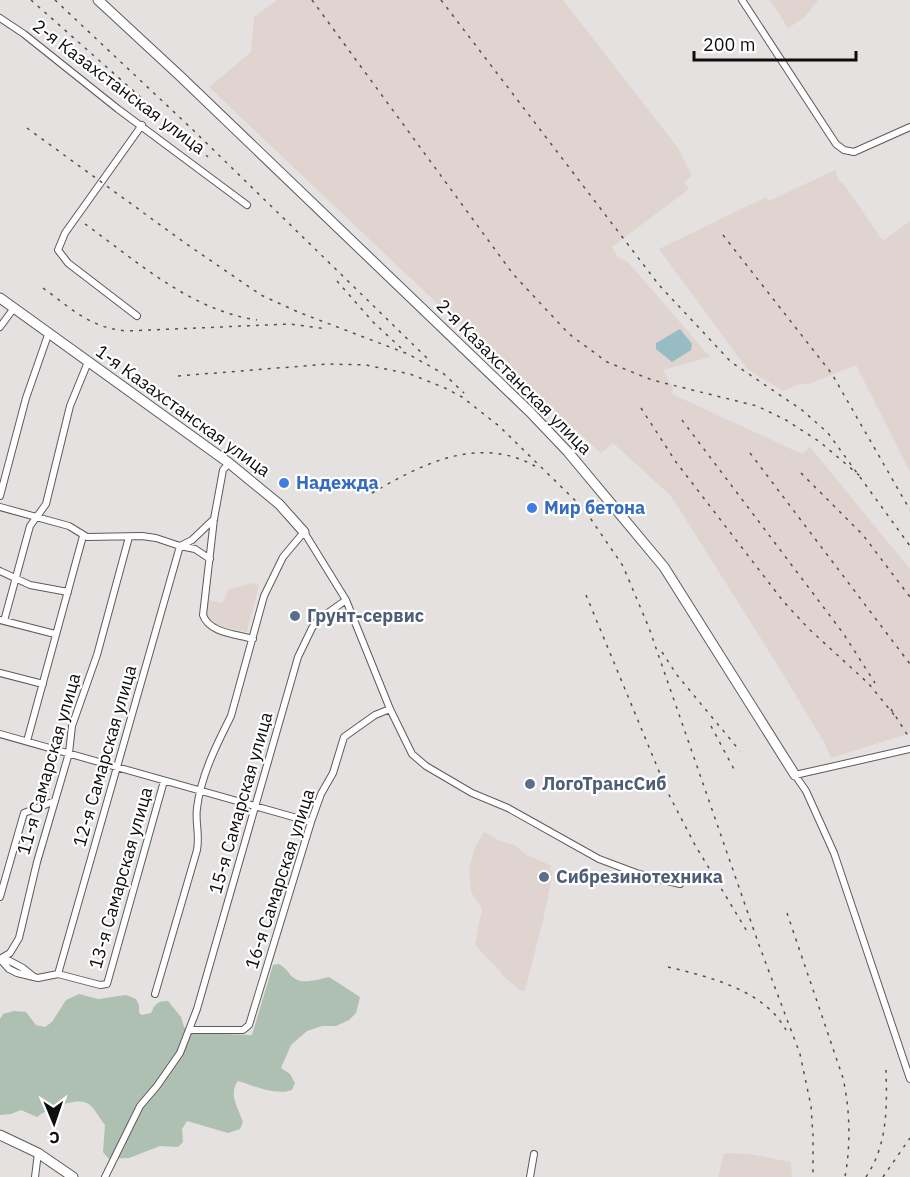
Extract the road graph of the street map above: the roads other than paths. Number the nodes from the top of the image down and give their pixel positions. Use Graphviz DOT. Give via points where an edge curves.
graph roads {
  1 [pos="742,0"];
  2 [pos="101,1"];
  3 [pos="0,18"];
  4 [pos="142,125"];
  5 [pos="910,127"];
  6 [pos="247,205"];
  7 [pos="0,298"];
  8 [pos="14,308"];
  9 [pos="137,315"];
  10 [pos="0,327"];
  11 [pos="49,332"];
  12 [pos="88,362"];
  13 [pos="229,463"];
  14 [pos="0,496"];
  15 [pos="0,507"];
  16 [pos="37,518"];
  17 [pos="214,519"];
  18 [pos="304,532"];
  19 [pos="83,536"];
  20 [pos="129,537"];
  21 [pos="180,546"];
  22 [pos="210,558"];
  23 [pos="0,571"];
  24 [pos="16,579"];
  25 [pos="68,592"];
  26 [pos="346,600"];
  27 [pos="2,620"];
  28 [pos="55,634"];
  29 [pos="253,639"];
  30 [pos="0,673"];
  31 [pos="43,684"];
  32 [pos="390,709"];
  33 [pos="0,734"];
  34 [pos="27,741"];
  35 [pos="910,749"];
  36 [pos="69,753"];
  37 [pos="118,767"];
  38 [pos="795,775"];
  39 [pos="164,781"];
  40 [pos="200,791"];
  41 [pos="55,801"];
  42 [pos="255,807"];
  43 [pos="311,822"];
  44 [pos="680,884"];
  45 [pos="0,897"];
  46 [pos="1,959"];
  47 [pos="58,974"];
  48 [pos="155,994"];
  49 [pos="190,1030"];
  50 [pos="910,1079"];
  51 [pos="0,1135"];
  52 [pos="38,1153"];
  53 [pos="534,1154"];
  54 [pos="35,1177"];
  55 [pos="73,1177"];
  56 [pos="105,1177"];
  57 [pos="530,1177"];
  1 -- 5 [label="street" via="843,150 855,152"];
  2 -- 38 [label="street, 2-я Казахстанская улица" via="530,412 568,453 664,567"];
  3 -- 4 [label="street, 2-я Казахстанская улица"];
  4 -- 6 [label="street, 2-я Казахстанская улица"];
  4 -- 9 [label="street" via="65,233 58,250 68,263"];
  7 -- 8 [label="street, 1-я Казахстанская улица"];
  8 -- 10 [label="street"];
  8 -- 11 [label="street, 1-я Казахстанская улица"];
  11 -- 12 [label="street, 1-я Казахстанская улица"];
  11 -- 14 [label="street" via="26,398"];
  12 -- 13 [label="street, 1-я Казахстанская улица"];
  12 -- 16 [label="street" via="70,406 46,504"];
  13 -- 17 [label="street" via="224,470"];
  13 -- 18 [label="street, 1-я Казахстанская улица" via="279,504"];
  15 -- 16 [label="street"];
  16 -- 19 [label="street" via="69,526"];
  16 -- 24 [label="street" via="30,526"];
  17 -- 21 [label="street"];
  17 -- 22 [label="street"];
  18 -- 26 [label="street, 1-я Казахстанская улица"];
  18 -- 29 [label="street" via="272,578"];
  19 -- 20 [label="street"];
  19 -- 25 [label="street"];
  20 -- 21 [label="street" via="156,538"];
  20 -- 36 [label="street, 11-я Самарская улица" via="72,726"];
  21 -- 22 [label="street"];
  21 -- 37 [label="street, 12-я Самарская улица"];
  22 -- 29 [label="street" via="203,615 206,622"];
  23 -- 24 [label="street"];
  24 -- 25 [label="street"];
  24 -- 27 [label="street"];
  25 -- 28 [label="street"];
  26 -- 32 [label="street, 1-я Казахстанская улица"];
  26 -- 42 [label="street, 15-я Самарская улица" via="318,620 298,657"];
  27 -- 28 [label="street"];
  28 -- 31 [label="street"];
  29 -- 40 [label="street" via="231,716"];
  30 -- 31 [label="street"];
  31 -- 34 [label="street"];
  32 -- 43 [label="street, 16-я Самарская улица" via="344,737"];
  32 -- 44 [label="street, 1-я Казахстанская улица" via="412,754 472,794 508,808 599,859"];
  33 -- 34 [label="street"];
  34 -- 36 [label="street"];
  35 -- 38 [label="street"];
  36 -- 37 [label="street"];
  36 -- 41 [label="street, 11-я Самарская улица"];
  37 -- 39 [label="street"];
  37 -- 47 [label="street, 12-я Самарская улица"];
  38 -- 50 [label="street, 2-я Казахстанская улица" via="834,853"];
  39 -- 40 [label="street"];
  39 -- 47 [label="street, 13-я Самарская улица" via="107,984"];
  40 -- 42 [label="street"];
  40 -- 48 [label="street" via="197,850"];
  41 -- 45 [label="street" via="24,813"];
  41 -- 46 [label="street, 11-я Самарская улица" via="19,938"];
  42 -- 43 [label="street"];
  42 -- 49 [label="street, 15-я Самарская улица"];
  43 -- 49 [label="street, 16-я Самарская улица" via="249,1025 243,1030"];
  46 -- 47 [label="street" via="9,969 33,977"];
  49 -- 56 [label="street, 15-я Самарская улица" via="180,1053 140,1106"];
  51 -- 52 [label="street"];
  52 -- 54 [label="street"];
  52 -- 55 [label="street"];
  53 -- 57 [label="street"];
}
